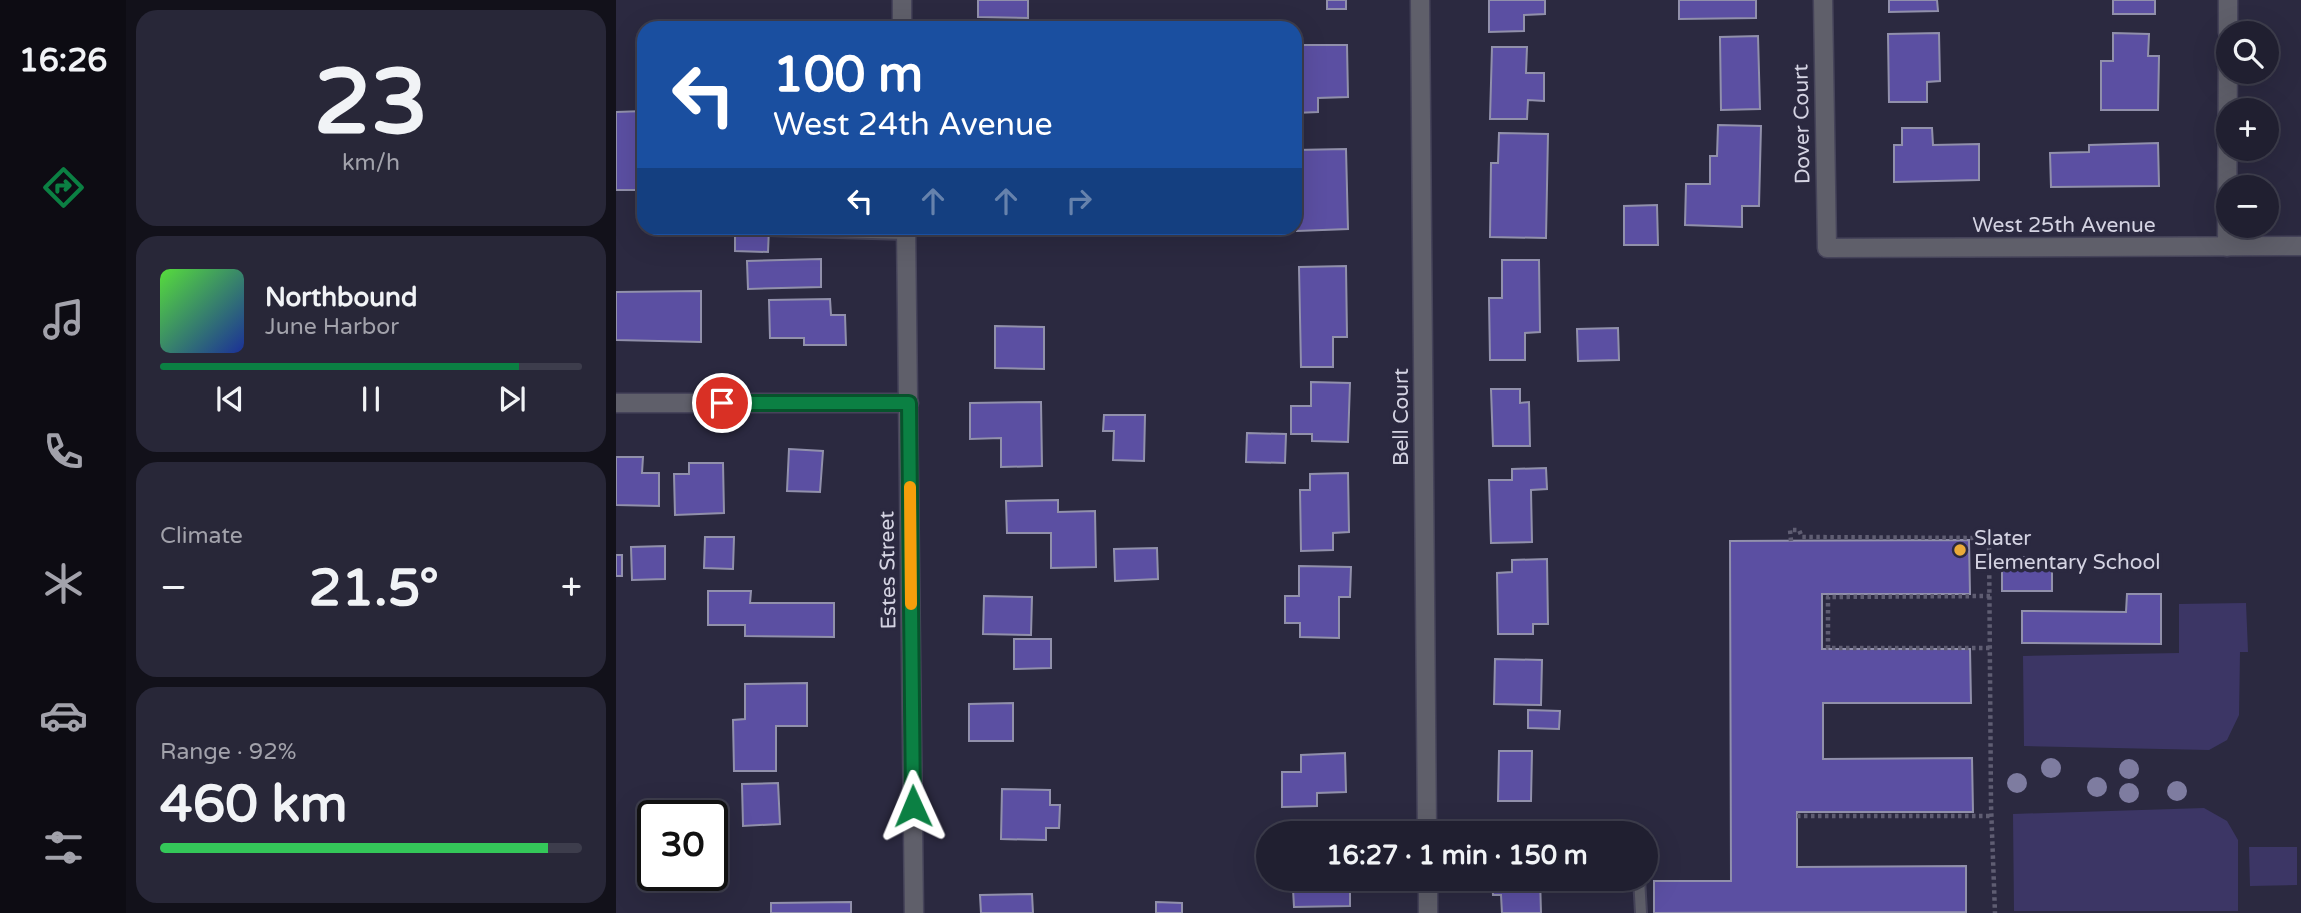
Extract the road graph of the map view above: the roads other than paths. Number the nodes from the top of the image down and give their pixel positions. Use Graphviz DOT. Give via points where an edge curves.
graph roads {
  1 [pos="902,0"];
  2 [pos="1420,0"];
  3 [pos="1823,0"];
  4 [pos="2228,0"];
  5 [pos="902,21"];
  6 [pos="2228,21"];
  7 [pos="2228,84"];
  8 [pos="906,235"];
  9 [pos="2301,246"];
  10 [pos="2227,247"];
  11 [pos="1826,248"];
  12 [pos="616,403"];
  13 [pos="909,403"];
  14 [pos="1427,821"];
  15 [pos="1428,891"];
  16 [pos="1640,891"];
  17 [pos="914,913"];
  18 [pos="1428,913"];
  19 [pos="1641,913"];
  1 -- 5 [label="street"];
  2 -- 14 [label="street, Bell Court"];
  3 -- 11 [label="street, Dover Court"];
  4 -- 6 [label="street"];
  7 -- 10 [label="street"];
  8 -- 13 [label="street, Estes Street"];
  9 -- 10 [label="street, West 25th Avenue"];
  10 -- 11 [label="street, West 25th Avenue"];
  12 -- 13 [label="street"];
  13 -- 17 [label="street, Estes Street"];
  15 -- 18 [label="street"];
  16 -- 19 [label="lane"];
}
